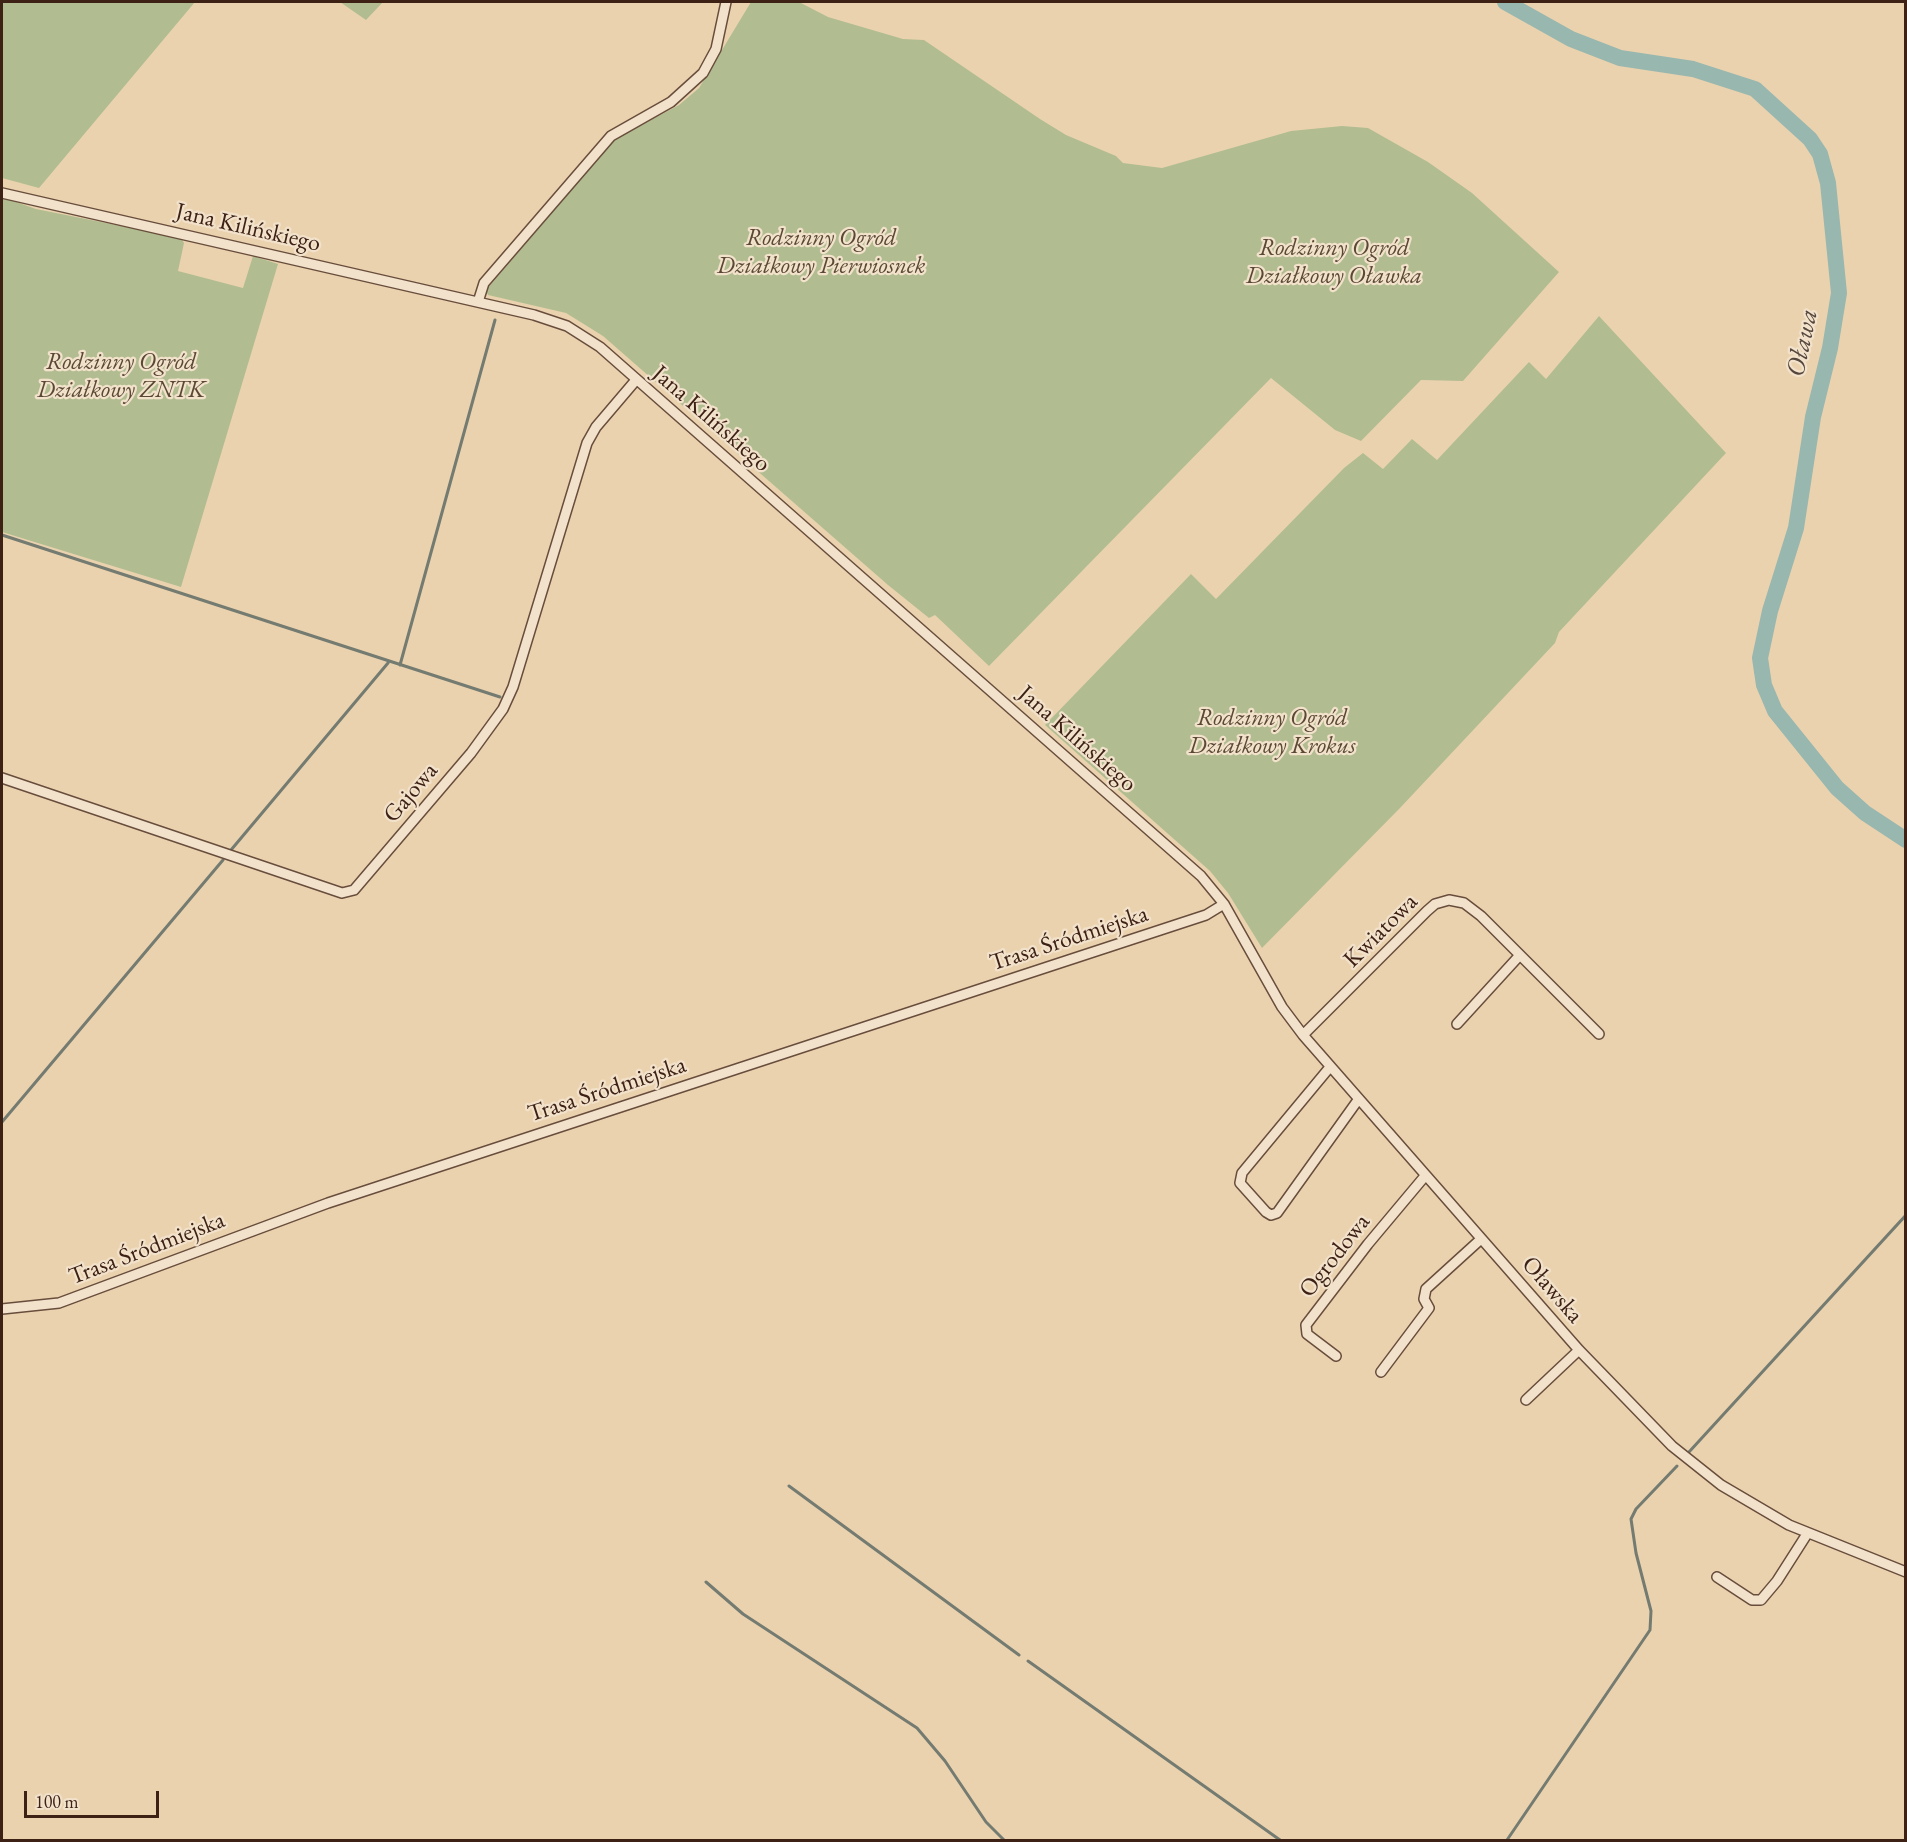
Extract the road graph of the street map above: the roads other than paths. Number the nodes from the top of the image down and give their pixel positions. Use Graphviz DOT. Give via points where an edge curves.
graph roads {
  1 [pos="726,2"];
  2 [pos="2,193"];
  3 [pos="477,302"];
  4 [pos="636,380"];
  5 [pos="2,778"];
  6 [pos="1224,904"];
  7 [pos="1247,944"];
  8 [pos="1520,955"];
  9 [pos="1457,1024"];
  10 [pos="1599,1034"];
  11 [pos="1304,1035"];
  12 [pos="1330,1067"];
  13 [pos="1358,1100"];
  14 [pos="1425,1176"];
  15 [pos="1482,1239"];
  16 [pos="2,1309"];
  17 [pos="1580,1350"];
  18 [pos="1336,1356"];
  19 [pos="1381,1372"];
  20 [pos="1526,1400"];
  21 [pos="1807,1534"];
  22 [pos="1905,1572"];
  23 [pos="1717,1577"];
  1 -- 3 [label="street" via="716,49 704,73 683,94 611,135 484,283"];
  2 -- 3 [label="street, Jana Kilińskiego"];
  3 -- 4 [label="street, Jana Kilińskiego" via="567,326 600,347"];
  4 -- 5 [label="street, Gajowa" via="587,443 503,709 354,890 342,893"];
  4 -- 6 [label="street, Jana Kilińskiego" via="1190,864"];
  6 -- 7 [label="street, Jana Kilińskiego"];
  6 -- 16 [label="street, Trasa Śródmiejska" via="1206,915 313,1208 59,1303"];
  7 -- 11 [label="street, Oławska" via="1282,1007"];
  8 -- 9 [label="street"];
  8 -- 10 [label="street, Kwiatowa"];
  8 -- 11 [label="street, Kwiatowa" via="1464,903 1441,902 1427,911"];
  11 -- 12 [label="street, Oławska"];
  12 -- 13 [label="street, Oławska"];
  12 -- 13 [label="street" via="1242,1173 1240,1183 1266,1212 1277,1213"];
  13 -- 14 [label="street, Oławska"];
  14 -- 15 [label="street, Oławska"];
  14 -- 18 [label="street, Ogrodowa" via="1306,1325 1307,1334"];
  15 -- 17 [label="street, Oławska"];
  15 -- 19 [label="street" via="1426,1289 1424,1299 1429,1308"];
  17 -- 20 [label="street"];
  17 -- 21 [label="street, Oławska" via="1687,1459 1763,1511"];
  21 -- 22 [label="street, Oławska"];
  21 -- 23 [label="street" via="1761,1600 1752,1600"];
}
